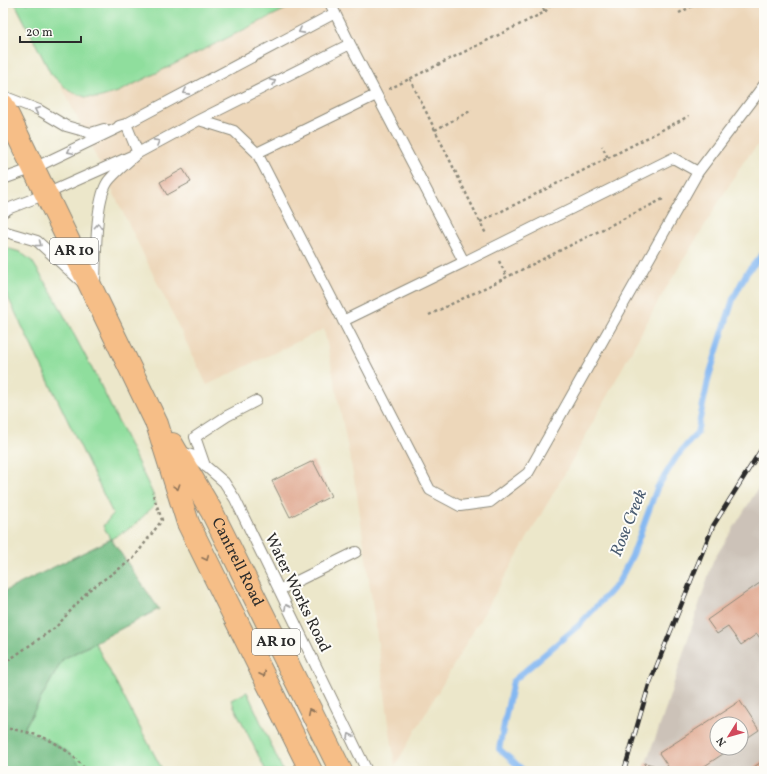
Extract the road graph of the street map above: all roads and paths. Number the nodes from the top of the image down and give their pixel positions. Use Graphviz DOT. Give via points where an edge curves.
graph roads {
  1 [pos="330,3"];
  2 [pos="540,3"];
  3 [pos="552,3"];
  4 [pos="698,3"];
  5 [pos="545,12"];
  6 [pos="335,13"];
  7 [pos="679,13"];
  8 [pos="350,44"];
  9 [pos="410,79"];
  10 [pos="764,85"];
  11 [pos="376,95"];
  12 [pos="3,96"];
  13 [pos="3,105"];
  14 [pos="472,110"];
  15 [pos="689,116"];
  16 [pos="199,120"];
  17 [pos="126,124"];
  18 [pos="435,130"];
  19 [pos="602,146"];
  20 [pos="138,153"];
  21 [pos="256,153"];
  22 [pos="608,158"];
  23 [pos="34,168"];
  24 [pos="698,172"];
  25 [pos="3,179"];
  26 [pos="691,185"];
  27 [pos="46,194"];
  28 [pos="3,212"];
  29 [pos="480,222"];
  30 [pos="3,231"];
  31 [pos="487,236"];
  32 [pos="498,259"];
  33 [pos="464,262"];
  34 [pos="507,277"];
  35 [pos="94,293"];
  36 [pos="428,315"];
  37 [pos="343,321"];
  38 [pos="256,401"];
  39 [pos="157,424"];
  40 [pos="177,451"];
  41 [pos="205,466"];
  42 [pos="152,492"];
  43 [pos="356,552"];
  44 [pos="279,590"];
  45 [pos="3,664"];
  46 [pos="3,728"];
  47 [pos="87,771"];
  48 [pos="311,771"];
  49 [pos="341,771"];
  50 [pos="367,771"];
  1 -- 6 [label="lane"];
  2 -- 5 [label="path"];
  3 -- 5 [label="path"];
  4 -- 7 [label="path"];
  5 -- 9 [label="path"];
  6 -- 8 [label="lane"];
  6 -- 17 [label="lane, one-way"];
  8 -- 11 [label="lane"];
  16 -- 8 [label="lane, one-way"];
  9 -- 11 [label="path"];
  9 -- 18 [label="path"];
  10 -- 24 [label="lane"];
  11 -- 21 [label="lane"];
  11 -- 33 [label="lane"];
  17 -- 12 [label="lane, one-way" via="91,133 66,126 39,110"];
  13 -- 23 [label="main road, Cantrell Road / AR 10"];
  14 -- 18 [label="path"];
  15 -- 22 [label="path"];
  20 -- 16 [label="lane, one-way"];
  16 -- 21 [label="lane" via="234,131"];
  17 -- 20 [label="lane"];
  17 -- 23 [label="lane, one-way"];
  18 -- 29 [label="path"];
  19 -- 22 [label="path"];
  20 -- 27 [label="lane"];
  35 -- 20 [label="lane, one-way" via="101,200 107,183"];
  21 -- 37 [label="lane"];
  22 -- 29 [label="path"];
  23 -- 25 [label="lane"];
  23 -- 27 [label="main road, Cantrell Road / AR 10"];
  24 -- 26 [label="lane"];
  24 -- 33 [label="lane" via="673,158"];
  26 -- 34 [label="path"];
  26 -- 37 [label="lane" via="528,473 490,502 460,506 430,490"];
  27 -- 28 [label="lane"];
  27 -- 35 [label="main road, Cantrell Road / AR 10"];
  29 -- 31 [label="path"];
  30 -- 35 [label="lane, one-way" via="37,241"];
  32 -- 34 [label="path"];
  33 -- 37 [label="lane"];
  34 -- 36 [label="path"];
  35 -- 39 [label="main road, Cantrell Road / AR 10"];
  38 -- 41 [label="lane" via="195,437"];
  39 -- 40 [label="main road, Cantrell Road / AR 10"];
  39 -- 48 [label="main road, Cantrell Road / AR 10, one-way" via="188,523"];
  40 -- 41 [label="lane, Water Works Road" via="194,456"];
  49 -- 40 [label="main road, Cantrell Road / AR 10, one-way" via="212,512"];
  41 -- 44 [label="lane, Water Works Road" via="224,482 235,499"];
  42 -- 45 [label="path" via="162,520 133,559 89,590 56,627"];
  43 -- 44 [label="lane"];
  50 -- 44 [label="lane, Water Works Road, one-way"];
  46 -- 47 [label="path" via="23,731 46,739 69,753"];
}
